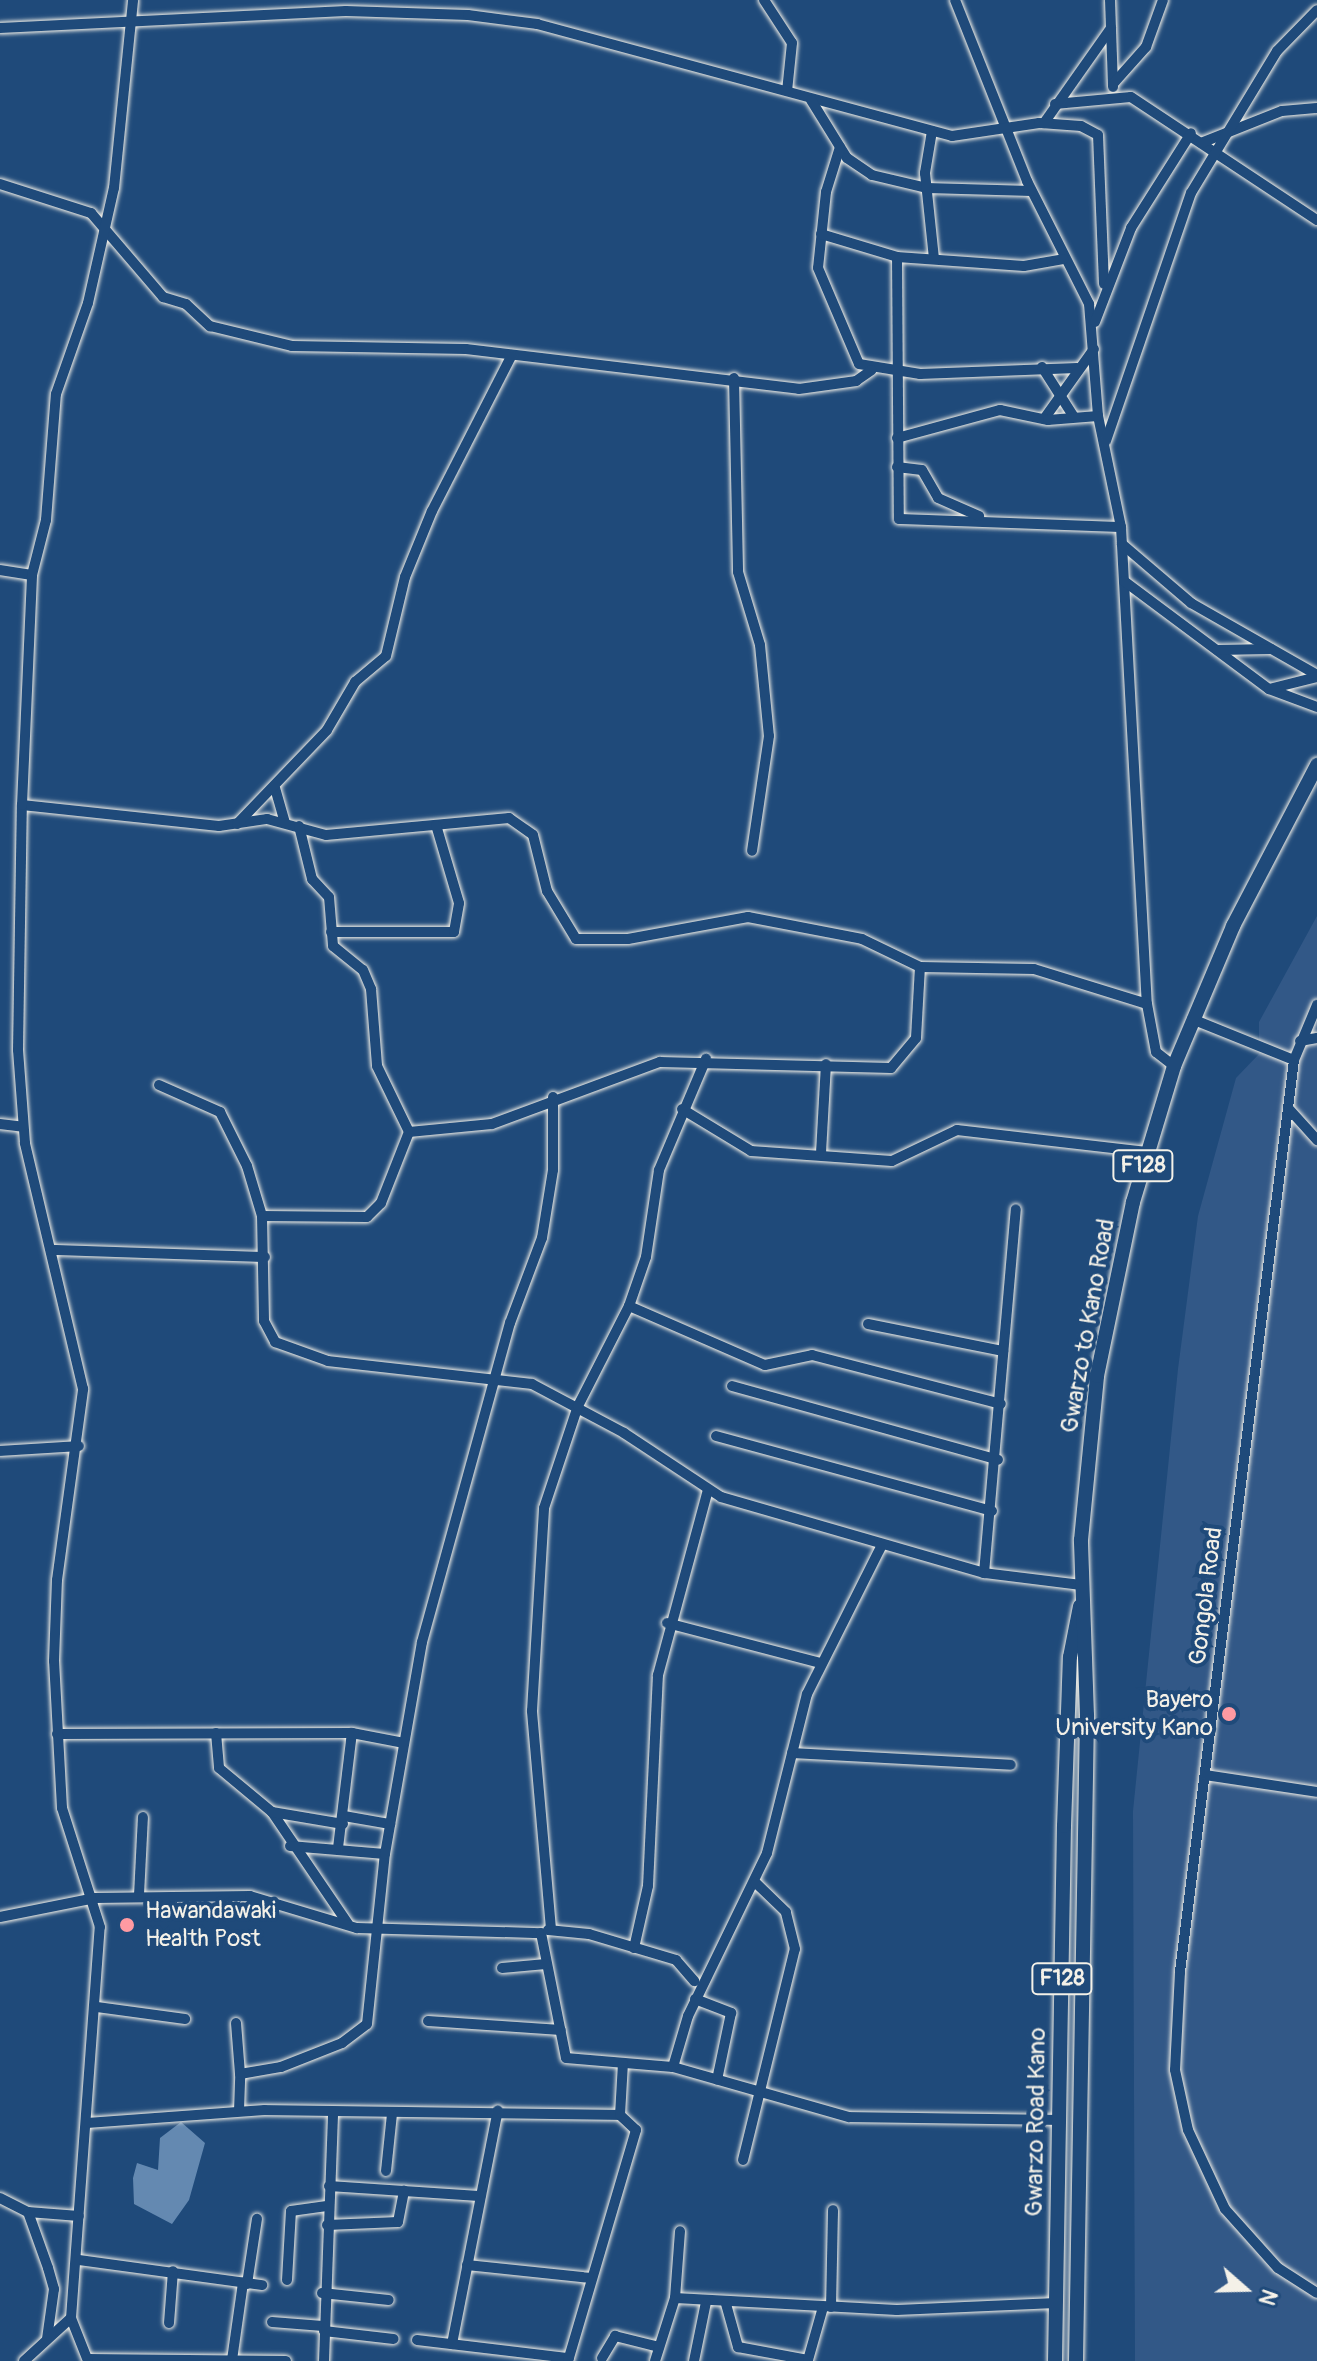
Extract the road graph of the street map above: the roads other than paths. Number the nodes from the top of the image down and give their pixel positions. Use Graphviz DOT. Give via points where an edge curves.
graph roads {
  1 [pos="133,0"];
  2 [pos="368,0"];
  3 [pos="764,0"];
  4 [pos="955,0"];
  5 [pos="1110,0"];
  6 [pos="1163,0"];
  7 [pos="1317,10"];
  8 [pos="381,11"];
  9 [pos="132,26"];
  10 [pos="0,28"];
  11 [pos="1111,28"];
  12 [pos="1113,89"];
  13 [pos="787,91"];
  14 [pos="811,100"];
  15 [pos="1055,104"];
  16 [pos="835,105"];
  17 [pos="1317,108"];
  18 [pos="1044,123"];
  19 [pos="832,128"];
  20 [pos="932,131"];
  21 [pos="1005,131"];
  22 [pos="1191,133"];
  23 [pos="1225,138"];
  24 [pos="1201,143"];
  25 [pos="840,147"];
  26 [pos="1214,156"];
  27 [pos="0,184"];
  28 [pos="927,188"];
  29 [pos="1031,191"];
  30 [pos="109,206"];
  31 [pos="91,213"];
  32 [pos="1317,220"];
  33 [pos="102,228"];
  34 [pos="821,234"];
  35 [pos="897,257"];
  36 [pos="934,258"];
  37 [pos="1063,259"];
  38 [pos="1104,284"];
  39 [pos="1093,330"];
  40 [pos="1094,349"];
  41 [pos="512,355"];
  42 [pos="1042,367"];
  43 [pos="1077,368"];
  44 [pos="872,370"];
  45 [pos="895,372"];
  46 [pos="734,378"];
  47 [pos="1060,395"];
  48 [pos="1098,416"];
  49 [pos="1074,417"];
  50 [pos="1044,419"];
  51 [pos="897,438"];
  52 [pos="1106,442"];
  53 [pos="897,467"];
  54 [pos="988,519"];
  55 [pos="1121,527"];
  56 [pos="1122,544"];
  57 [pos="0,570"];
  58 [pos="32,575"];
  59 [pos="1124,581"];
  60 [pos="1273,649"];
  61 [pos="1217,650"];
  62 [pos="1317,676"];
  63 [pos="1269,689"];
  64 [pos="1317,707"];
  65 [pos="1317,765"];
  66 [pos="275,788"];
  67 [pos="22,805"];
  68 [pos="285,822"];
  69 [pos="236,825"];
  70 [pos="436,825"];
  71 [pos="299,826"];
  72 [pos="752,851"];
  73 [pos="331,932"];
  74 [pos="920,967"];
  75 [pos="1147,1004"];
  76 [pos="1317,1005"];
  77 [pos="1192,1019"];
  78 [pos="1317,1038"];
  79 [pos="1300,1041"];
  80 [pos="706,1059"];
  81 [pos="1294,1060"];
  82 [pos="826,1064"];
  83 [pos="1174,1066"];
  84 [pos="159,1085"];
  85 [pos="553,1097"];
  86 [pos="682,1109"];
  87 [pos="1289,1109"];
  88 [pos="0,1124"];
  89 [pos="23,1127"];
  90 [pos="409,1132"];
  91 [pos="1317,1140"];
  92 [pos="1147,1152"];
  93 [pos="821,1153"];
  94 [pos="1016,1209"];
  95 [pos="262,1216"];
  96 [pos="54,1250"];
  97 [pos="265,1257"];
  98 [pos="629,1306"];
  99 [pos="868,1324"];
  100 [pos="1003,1351"];
  101 [pos="497,1385"];
  102 [pos="732,1386"];
  103 [pos="1001,1404"];
  104 [pos="578,1406"];
  105 [pos="716,1436"];
  106 [pos="79,1446"];
  107 [pos="0,1451"];
  108 [pos="998,1460"];
  109 [pos="708,1490"];
  110 [pos="992,1511"];
  111 [pos="882,1545"];
  112 [pos="984,1573"];
  113 [pos="1082,1591"];
  114 [pos="667,1623"];
  115 [pos="821,1663"];
  116 [pos="216,1733"];
  117 [pos="352,1733"];
  118 [pos="57,1734"];
  119 [pos="404,1743"];
  120 [pos="792,1753"];
  121 [pos="1011,1765"];
  122 [pos="1205,1775"];
  123 [pos="1317,1792"];
  124 [pos="272,1812"];
  125 [pos="143,1817"];
  126 [pos="343,1820"];
  127 [pos="390,1824"];
  128 [pos="290,1846"];
  129 [pos="338,1848"];
  130 [pos="385,1854"];
  131 [pos="756,1883"];
  132 [pos="139,1895"];
  133 [pos="95,1898"];
  134 [pos="0,1917"];
  135 [pos="349,1925"];
  136 [pos="378,1930"];
  137 [pos="546,1931"];
  138 [pos="634,1948"];
  139 [pos="546,1964"];
  140 [pos="502,1968"];
  141 [pos="694,1981"];
  142 [pos="695,1999"];
  143 [pos="97,2007"];
  144 [pos="185,2019"];
  145 [pos="428,2021"];
  146 [pos="236,2023"];
  147 [pos="561,2030"];
  148 [pos="623,2063"];
  149 [pos="673,2067"];
  150 [pos="240,2074"];
  151 [pos="717,2080"];
  152 [pos="764,2095"];
  153 [pos="498,2110"];
  154 [pos="239,2111"];
  155 [pos="392,2114"];
  156 [pos="333,2115"];
  157 [pos="620,2115"];
  158 [pos="1058,2120"];
  159 [pos="87,2123"];
  160 [pos="743,2160"];
  161 [pos="386,2171"];
  162 [pos="329,2186"];
  163 [pos="404,2191"];
  164 [pos="479,2196"];
  165 [pos="0,2198"];
  166 [pos="327,2206"];
  167 [pos="833,2210"];
  168 [pos="28,2212"];
  169 [pos="79,2216"];
  170 [pos="257,2219"];
  171 [pos="327,2225"];
  172 [pos="680,2231"];
  173 [pos="79,2260"];
  174 [pos="467,2265"];
  175 [pos="173,2271"];
  176 [pos="591,2278"];
  177 [pos="287,2280"];
  178 [pos="245,2283"];
  179 [pos="262,2285"];
  180 [pos="54,2289"];
  181 [pos="322,2293"];
  182 [pos="1317,2293"];
  183 [pos="675,2298"];
  184 [pos="75,2300"];
  185 [pos="389,2300"];
  186 [pos="706,2302"];
  187 [pos="1056,2303"];
  188 [pos="726,2304"];
  189 [pos="827,2307"];
  190 [pos="71,2318"];
  191 [pos="272,2322"];
  192 [pos="169,2323"];
  193 [pos="324,2329"];
  194 [pos="47,2339"];
  195 [pos="394,2339"];
  196 [pos="417,2340"];
  197 [pos="452,2344"];
  198 [pos="659,2347"];
  199 [pos="602,2358"];
  200 [pos="776,2358"];
  201 [pos="568,2359"];
  202 [pos="88,2360"];
  203 [pos="232,2360"];
  204 [pos="24,2361"];
  205 [pos="286,2361"];
  206 [pos="324,2361"];
  207 [pos="655,2361"];
  208 [pos="694,2361"];
  209 [pos="1055,2361"];
  210 [pos="1076,2361"];
  1 -- 9 [label="street"];
  2 -- 8 [label="street"];
  3 -- 13 [label="street" via="792,43"];
  4 -- 21 [label="street"];
  5 -- 11 [label="street"];
  6 -- 12 [label="street" via="1146,47"];
  7 -- 23 [label="street" via="1287,37"];
  8 -- 9 [label="street"];
  8 -- 13 [label="street" via="537,24"];
  9 -- 10 [label="street"];
  9 -- 30 [label="street"];
  11 -- 12 [label="street"];
  11 -- 15 [label="street"];
  12 -- 15 [label="street"];
  12 -- 22 [label="street"];
  13 -- 14 [label="street"];
  14 -- 16 [label="street"];
  14 -- 19 [label="street"];
  15 -- 18 [label="street"];
  16 -- 19 [label="street"];
  16 -- 20 [label="street"];
  17 -- 23 [label="street" via="1282,111"];
  18 -- 21 [label="street"];
  18 -- 38 [label="street" via="1097,132"];
  19 -- 25 [label="street"];
  20 -- 21 [label="street"];
  20 -- 28 [label="street"];
  21 -- 29 [label="street"];
  22 -- 24 [label="street"];
  22 -- 38 [label="street" via="1156,181"];
  23 -- 24 [label="street"];
  23 -- 26 [label="street"];
  24 -- 26 [label="street"];
  25 -- 28 [label="street" via="872,175"];
  25 -- 34 [label="street"];
  26 -- 32 [label="street"];
  26 -- 52 [label="street" via="1170,243"];
  27 -- 31 [label="street"];
  28 -- 29 [label="street"];
  28 -- 36 [label="street"];
  29 -- 37 [label="street"];
  30 -- 31 [label="street"];
  30 -- 33 [label="street"];
  31 -- 33 [label="street"];
  33 -- 41 [label="street" via="163,297 220,329 304,348"];
  33 -- 58 [label="street" via="88,303 58,378 46,520"];
  34 -- 35 [label="street"];
  34 -- 44 [label="street" via="818,268 829,305 853,355"];
  35 -- 36 [label="street"];
  35 -- 45 [label="street"];
  36 -- 37 [label="street" via="1024,266"];
  37 -- 39 [label="street" via="1089,304"];
  38 -- 39 [label="street"];
  39 -- 40 [label="street"];
  40 -- 43 [label="street"];
  40 -- 48 [label="street"];
  41 -- 46 [label="street"];
  41 -- 66 [label="street" via="405,577 386,656 355,682 327,730"];
  42 -- 43 [label="street"];
  42 -- 45 [label="street"];
  42 -- 47 [label="street"];
  43 -- 47 [label="street"];
  44 -- 45 [label="street"];
  44 -- 46 [label="street" via="821,389"];
  45 -- 51 [label="street"];
  46 -- 72 [label="street" via="738,572 760,645 769,736"];
  47 -- 49 [label="street"];
  47 -- 50 [label="street"];
  48 -- 49 [label="street"];
  48 -- 52 [label="street"];
  49 -- 50 [label="street"];
  50 -- 51 [label="street" via="982,412"];
  51 -- 53 [label="street"];
  52 -- 55 [label="street"];
  53 -- 54 [label="street" via="922,470 938,498"];
  53 -- 54 [label="street" via="901,521"];
  54 -- 55 [label="street"];
  55 -- 56 [label="street"];
  56 -- 59 [label="street"];
  56 -- 60 [label="street" via="1191,603"];
  57 -- 58 [label="street"];
  58 -- 67 [label="street"];
  59 -- 61 [label="street"];
  59 -- 75 [label="street"];
  60 -- 61 [label="street"];
  60 -- 62 [label="street"];
  61 -- 63 [label="street"];
  62 -- 63 [label="street"];
  63 -- 64 [label="street"];
  65 -- 77 [label="main road, Gwarzo to Kano Road / F128"];
  66 -- 68 [label="street"];
  66 -- 69 [label="street"];
  67 -- 69 [label="street"];
  67 -- 89 [label="street"];
  68 -- 69 [label="street"];
  68 -- 71 [label="street"];
  70 -- 71 [label="street" via="326,835"];
  70 -- 73 [label="street" via="459,903 454,932"];
  70 -- 74 [label="street" via="519,821 540,848 547,891 576,939 628,939 748,917 862,939"];
  71 -- 73 [label="street" via="312,879 329,897"];
  73 -- 90 [label="street" via="337,951 368,981 377,1066"];
  74 -- 75 [label="street" via="1034,969"];
  74 -- 82 [label="street" via="916,1038 903,1061 883,1070"];
  75 -- 83 [label="street" via="1156,1052"];
  76 -- 79 [label="street, Gongola Road"];
  77 -- 81 [label="street"];
  77 -- 83 [label="main road, Gwarzo to Kano Road / F128"];
  78 -- 79 [label="street"];
  79 -- 81 [label="street, Gongola Road"];
  80 -- 82 [label="street"];
  80 -- 85 [label="street" via="660,1062"];
  80 -- 86 [label="street"];
  81 -- 87 [label="street, Gongola Road"];
  82 -- 93 [label="street"];
  83 -- 92 [label="main road, Gwarzo to Kano Road / F128"];
  84 -- 95 [label="street" via="220,1112"];
  85 -- 90 [label="street" via="492,1124"];
  85 -- 101 [label="street" via="553,1170 542,1238 510,1323"];
  86 -- 93 [label="street" via="751,1151"];
  86 -- 98 [label="street" via="653,1190 646,1257"];
  87 -- 91 [label="street"];
  87 -- 122 [label="street, Gongola Road"];
  88 -- 89 [label="street"];
  89 -- 96 [label="street"];
  90 -- 95 [label="street" via="381,1203 367,1217"];
  92 -- 93 [label="street" via="957,1130 892,1161"];
  92 -- 113 [label="main road, Gwarzo to Kano Road / F128" via="1097,1376"];
  94 -- 100 [label="street"];
  95 -- 97 [label="street"];
  96 -- 97 [label="street"];
  96 -- 106 [label="street" via="83,1389"];
  97 -- 101 [label="street" via="264,1321 275,1342 328,1361 463,1373"];
  98 -- 103 [label="street" via="765,1365 812,1355"];
  98 -- 104 [label="street"];
  99 -- 100 [label="street"];
  100 -- 103 [label="street"];
  101 -- 104 [label="street" via="532,1384"];
  101 -- 119 [label="street" via="422,1642"];
  102 -- 108 [label="street"];
  103 -- 108 [label="street"];
  104 -- 109 [label="street"];
  104 -- 137 [label="street" via="544,1508 536,1613 532,1711"];
  105 -- 110 [label="street"];
  106 -- 107 [label="street"];
  106 -- 118 [label="street" via="55,1603"];
  108 -- 110 [label="street"];
  109 -- 111 [label="street"];
  109 -- 114 [label="street"];
  110 -- 112 [label="street"];
  111 -- 112 [label="street"];
  111 -- 115 [label="street"];
  112 -- 113 [label="street"];
  113 -- 158 [label="main road, Gwarzo Road Kano / F128" via="1070,1657"];
  113 -- 210 [label="main road, F128" via="1087,1715"];
  114 -- 115 [label="street"];
  114 -- 138 [label="street" via="648,1886"];
  115 -- 120 [label="street"];
  116 -- 117 [label="street"];
  116 -- 118 [label="street"];
  116 -- 124 [label="street" via="219,1768"];
  117 -- 119 [label="street"];
  117 -- 126 [label="street"];
  118 -- 133 [label="street" via="65,1818"];
  119 -- 127 [label="street"];
  120 -- 121 [label="street"];
  120 -- 131 [label="street"];
  122 -- 123 [label="street"];
  122 -- 182 [label="street, Gongola Road" via="1176,2018 1179,2097 1225,2209 1278,2268"];
  124 -- 126 [label="street"];
  124 -- 128 [label="street"];
  125 -- 132 [label="street"];
  126 -- 127 [label="street"];
  126 -- 129 [label="street"];
  127 -- 130 [label="street"];
  128 -- 129 [label="street"];
  128 -- 135 [label="street"];
  129 -- 130 [label="street"];
  130 -- 136 [label="street"];
  131 -- 142 [label="street"];
  131 -- 152 [label="street" via="786,1912 795,1949"];
  132 -- 133 [label="street"];
  132 -- 135 [label="street" via="269,1898"];
  133 -- 134 [label="street"];
  133 -- 143 [label="street"];
  135 -- 136 [label="street"];
  136 -- 137 [label="street"];
  136 -- 150 [label="street" via="363,2030 281,2067"];
  137 -- 138 [label="street"];
  137 -- 139 [label="street"];
  138 -- 141 [label="street" via="676,1960"];
  139 -- 140 [label="street"];
  139 -- 147 [label="street"];
  142 -- 149 [label="street"];
  142 -- 151 [label="street" via="731,2013"];
  143 -- 144 [label="street"];
  143 -- 159 [label="street"];
  145 -- 147 [label="street"];
  146 -- 150 [label="street"];
  147 -- 148 [label="street" via="560,2056"];
  148 -- 149 [label="street"];
  148 -- 157 [label="street"];
  149 -- 151 [label="street"];
  150 -- 154 [label="street"];
  151 -- 152 [label="street"];
  152 -- 158 [label="street" via="867,2119"];
  152 -- 160 [label="street"];
  153 -- 155 [label="street"];
  153 -- 157 [label="street"];
  153 -- 164 [label="street"];
  154 -- 156 [label="street"];
  154 -- 159 [label="street"];
  155 -- 156 [label="street"];
  155 -- 161 [label="street"];
  156 -- 162 [label="street"];
  157 -- 176 [label="street" via="636,2130"];
  158 -- 187 [label="main road, Gwarzo Road Kano / F128"];
  159 -- 169 [label="street"];
  162 -- 163 [label="street"];
  162 -- 166 [label="street"];
  163 -- 164 [label="street"];
  163 -- 171 [label="street" via="398,2222"];
  164 -- 174 [label="street"];
  165 -- 168 [label="street"];
  166 -- 171 [label="street"];
  166 -- 177 [label="street" via="291,2211"];
  167 -- 189 [label="street"];
  168 -- 169 [label="street"];
  168 -- 180 [label="street"];
  169 -- 173 [label="street"];
  170 -- 178 [label="street"];
  171 -- 181 [label="street"];
  172 -- 183 [label="street"];
  173 -- 175 [label="street"];
  173 -- 184 [label="street"];
  174 -- 176 [label="street"];
  174 -- 197 [label="street"];
  175 -- 178 [label="street"];
  175 -- 192 [label="street"];
  176 -- 201 [label="street"];
  178 -- 179 [label="street"];
  178 -- 203 [label="street"];
  180 -- 184 [label="street"];
  180 -- 194 [label="street"];
  181 -- 185 [label="street"];
  181 -- 193 [label="street"];
  183 -- 186 [label="street"];
  183 -- 198 [label="street"];
  184 -- 190 [label="street"];
  186 -- 188 [label="street"];
  186 -- 208 [label="street"];
  187 -- 189 [label="street"];
  187 -- 209 [label="main road, Gwarzo Road Kano / F128"];
  188 -- 189 [label="street"];
  188 -- 200 [label="street" via="738,2347"];
  189 -- 200 [label="street" via="808,2360"];
  190 -- 194 [label="street"];
  190 -- 202 [label="street"];
  191 -- 193 [label="street"];
  193 -- 195 [label="street"];
  193 -- 206 [label="street"];
  194 -- 204 [label="street"];
  196 -- 197 [label="street"];
  197 -- 201 [label="street"];
  198 -- 199 [label="street" via="615,2336"];
  198 -- 207 [label="street"];
  202 -- 203 [label="street"];
  203 -- 205 [label="street"];
}
